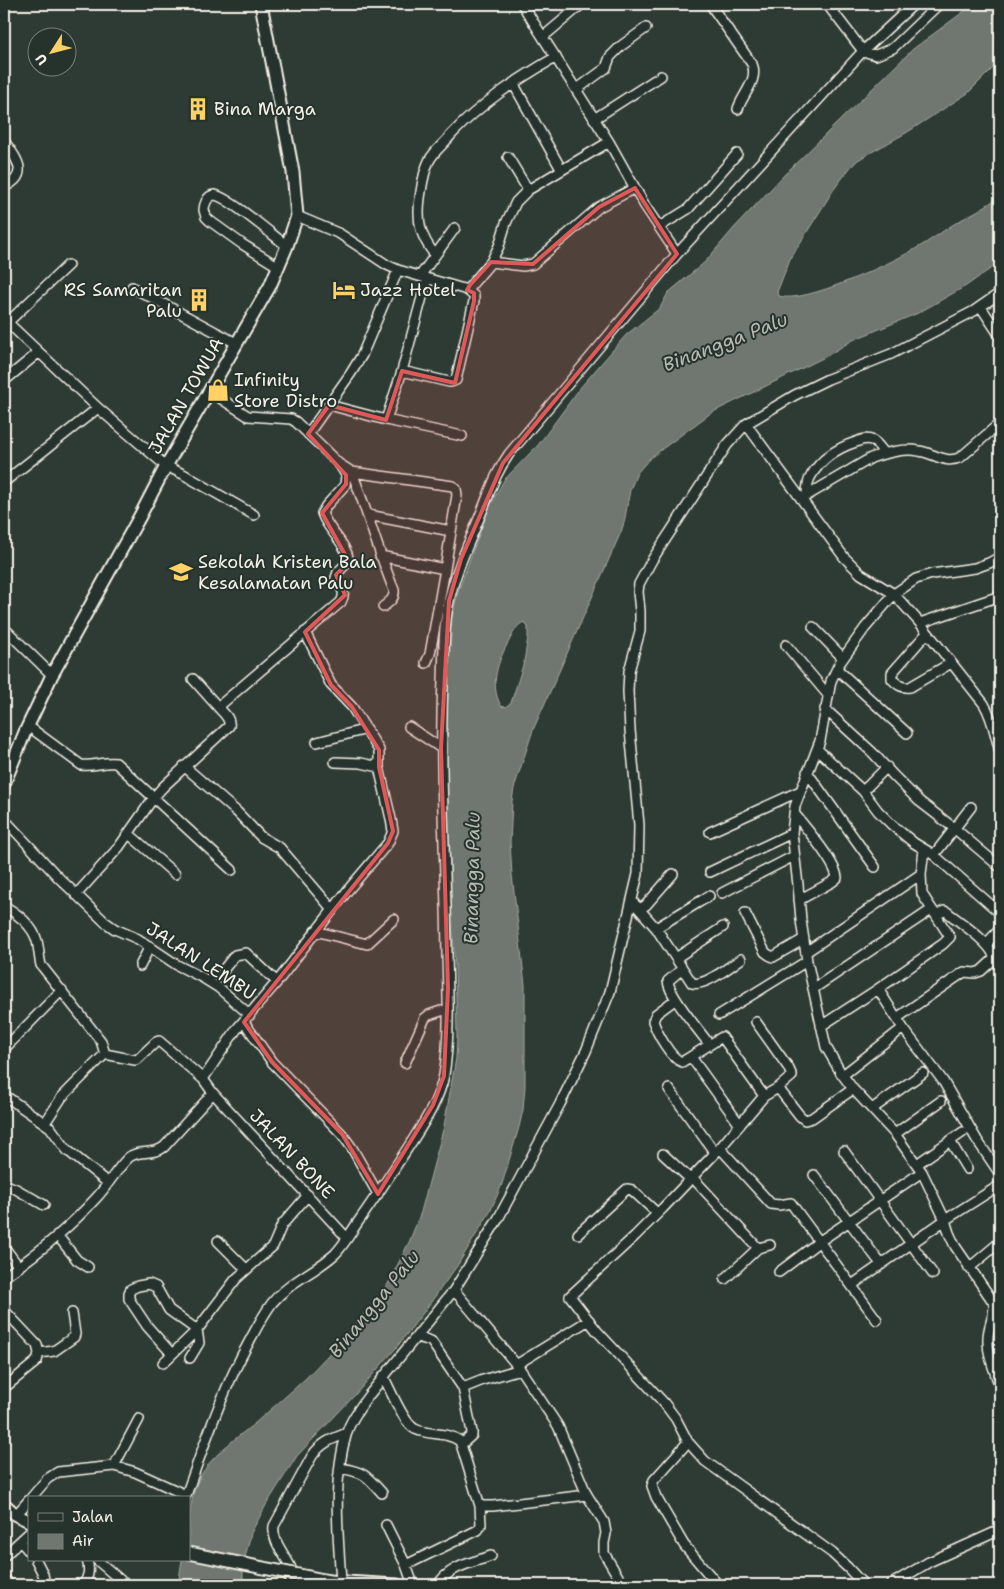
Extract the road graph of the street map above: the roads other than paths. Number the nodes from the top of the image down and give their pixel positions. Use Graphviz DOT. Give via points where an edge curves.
graph roads {
  1 [pos="261,4"];
  2 [pos="522,4"];
  3 [pos="582,4"];
  4 [pos="710,4"];
  5 [pos="827,4"];
  6 [pos="939,4"];
  7 [pos="911,5"];
  8 [pos="922,19"];
  9 [pos="646,28"];
  10 [pos="543,36"];
  11 [pos="863,51"];
  12 [pos="556,57"];
  13 [pos="661,76"];
  14 [pos="513,83"];
  15 [pos="576,90"];
  16 [pos="738,109"];
  17 [pos="594,119"];
  18 [pos="4,141"];
  19 [pos="609,142"];
  20 [pos="737,154"];
  21 [pos="508,157"];
  22 [pos="561,169"];
  23 [pos="4,187"];
  24 [pos="635,188"];
  25 [pos="528,190"];
  26 [pos="297,216"];
  27 [pos="659,227"];
  28 [pos="455,228"];
  29 [pos="287,246"];
  30 [pos="677,254"];
  31 [pos="435,255"];
  32 [pos="491,262"];
  33 [pos="68,265"];
  34 [pos="279,267"];
  35 [pos="398,270"];
  36 [pos="424,278"];
  37 [pos="132,286"];
  38 [pos="467,290"];
  39 [pos="1000,293"];
  40 [pos="981,307"];
  41 [pos="6,321"];
  42 [pos="1000,336"];
  43 [pos="236,343"];
  44 [pos="38,353"];
  45 [pos="402,371"];
  46 [pos="4,381"];
  47 [pos="209,391"];
  48 [pos="329,405"];
  49 [pos="98,408"];
  50 [pos="386,420"];
  51 [pos="1000,423"];
  52 [pos="746,424"];
  53 [pos="308,434"];
  54 [pos="462,436"];
  55 [pos="884,454"];
  56 [pos="340,465"];
  57 [pos="166,466"];
  58 [pos="352,472"];
  59 [pos="4,482"];
  60 [pos="804,497"];
  61 [pos="254,515"];
  62 [pos="368,515"];
  63 [pos="450,531"];
  64 [pos="380,556"];
  65 [pos="1000,557"];
  66 [pos="444,569"];
  67 [pos="894,594"];
  68 [pos="1000,596"];
  69 [pos="383,607"];
  70 [pos="920,623"];
  71 [pos="813,627"];
  72 [pos="4,628"];
  73 [pos="305,632"];
  74 [pos="927,633"];
  75 [pos="786,645"];
  76 [pos="843,658"];
  77 [pos="426,663"];
  78 [pos="951,663"];
  79 [pos="837,669"];
  80 [pos="52,674"];
  81 [pos="194,679"];
  82 [pos="828,695"];
  83 [pos="218,707"];
  84 [pos="825,709"];
  85 [pos="28,726"];
  86 [pos="409,727"];
  87 [pos="998,728"];
  88 [pos="366,729"];
  89 [pos="907,733"];
  90 [pos="317,742"];
  91 [pos="441,748"];
  92 [pos="817,749"];
  93 [pos="1000,751"];
  94 [pos="335,762"];
  95 [pos="184,766"];
  96 [pos="379,767"];
  97 [pos="887,767"];
  98 [pos="807,772"];
  99 [pos="4,784"];
  100 [pos="800,791"];
  101 [pos="863,791"];
  102 [pos="154,797"];
  103 [pos="971,807"];
  104 [pos="794,813"];
  105 [pos="4,819"];
  106 [pos="954,828"];
  107 [pos="710,832"];
  108 [pos="792,833"];
  109 [pos="129,834"];
  110 [pos="924,850"];
  111 [pos="794,856"];
  112 [pos="934,856"];
  113 [pos="874,867"];
  114 [pos="1000,867"];
  115 [pos="232,870"];
  116 [pos="710,872"];
  117 [pos="175,874"];
  118 [pos="673,874"];
  119 [pos="921,874"];
  120 [pos="722,892"];
  121 [pos="76,896"];
  122 [pos="709,896"];
  123 [pos="800,900"];
  124 [pos="632,901"];
  125 [pos="4,906"];
  126 [pos="640,909"];
  127 [pos="333,910"];
  128 [pos="934,912"];
  129 [pos="745,913"];
  130 [pos="1000,913"];
  131 [pos="394,919"];
  132 [pos="723,927"];
  133 [pos="656,928"];
  134 [pos="1000,929"];
  135 [pos="315,931"];
  136 [pos="804,939"];
  137 [pos="986,944"];
  138 [pos="150,946"];
  139 [pos="806,952"];
  140 [pos="676,958"];
  141 [pos="740,959"];
  142 [pos="807,962"];
  143 [pos="140,966"];
  144 [pos="682,969"];
  145 [pos="223,973"];
  146 [pos="277,982"];
  147 [pos="878,989"];
  148 [pos="62,990"];
  149 [pos="814,990"];
  150 [pos="676,999"];
  151 [pos="447,1009"];
  152 [pos="719,1015"];
  153 [pos="896,1018"];
  154 [pos="247,1019"];
  155 [pos="756,1022"];
  156 [pos="821,1026"];
  157 [pos="903,1028"];
  158 [pos="709,1044"];
  159 [pos="4,1050"];
  160 [pos="105,1054"];
  161 [pos="691,1057"];
  162 [pos="405,1063"];
  163 [pos="923,1073"];
  164 [pos="843,1076"];
  165 [pos="203,1079"];
  166 [pos="778,1088"];
  167 [pos="669,1089"];
  168 [pos="853,1089"];
  169 [pos="213,1093"];
  170 [pos="764,1096"];
  171 [pos="5,1098"];
  172 [pos="941,1101"];
  173 [pos="872,1109"];
  174 [pos="45,1123"];
  175 [pos="740,1125"];
  176 [pos="963,1132"];
  177 [pos="894,1134"];
  178 [pos="950,1141"];
  179 [pos="718,1150"];
  180 [pos="844,1151"];
  181 [pos="663,1154"];
  182 [pos="919,1168"];
  183 [pos="967,1169"];
  184 [pos="814,1174"];
  185 [pos="1000,1174"];
  186 [pos="691,1178"];
  187 [pos="108,1183"];
  188 [pos="4,1184"];
  189 [pos="1000,1185"];
  190 [pos="378,1194"];
  191 [pos="308,1195"];
  192 [pos="880,1200"];
  193 [pos="44,1205"];
  194 [pos="657,1213"];
  195 [pos="850,1220"];
  196 [pos="945,1220"];
  197 [pos="578,1234"];
  198 [pos="57,1235"];
  199 [pos="347,1238"];
  200 [pos="218,1241"];
  201 [pos="820,1241"];
  202 [pos="911,1242"];
  203 [pos="1000,1242"];
  204 [pos="770,1245"];
  205 [pos="4,1247"];
  206 [pos="758,1248"];
  207 [pos="881,1264"];
  208 [pos="19,1266"];
  209 [pos="88,1267"];
  210 [pos="970,1268"];
  211 [pos="246,1269"];
  212 [pos="778,1272"];
  213 [pos="934,1274"];
  214 [pos="4,1277"];
  215 [pos="725,1279"];
  216 [pos="852,1285"];
  217 [pos="454,1290"];
  218 [pos="4,1310"];
  219 [pos="72,1313"];
  220 [pos="588,1320"];
  221 [pos="877,1320"];
  222 [pos="197,1330"];
  223 [pos="417,1337"];
  224 [pos="39,1353"];
  225 [pos="172,1354"];
  226 [pos="190,1358"];
  227 [pos="163,1364"];
  228 [pos="518,1367"];
  229 [pos="383,1376"];
  230 [pos="1000,1387"];
  231 [pos="4,1388"];
  232 [pos="462,1388"];
  233 [pos="139,1418"];
  234 [pos="347,1433"];
  235 [pos="688,1442"];
  236 [pos="461,1445"];
  237 [pos="114,1466"];
  238 [pos="340,1468"];
  239 [pos="382,1492"];
  240 [pos="587,1495"];
  241 [pos="33,1496"];
  242 [pos="186,1496"];
  243 [pos="28,1501"];
  244 [pos="4,1504"];
  245 [pos="480,1506"];
  246 [pos="16,1514"];
  247 [pos="28,1520"];
  248 [pos="386,1525"];
  249 [pos="1000,1530"];
  250 [pos="28,1534"];
  251 [pos="21,1542"];
  252 [pos="28,1550"];
  253 [pos="190,1553"];
  254 [pos="4,1556"];
  255 [pos="491,1556"];
  256 [pos="37,1562"];
  257 [pos="88,1562"];
  258 [pos="99,1562"];
  259 [pos="406,1565"];
  260 [pos="4,1578"];
  261 [pos="341,1582"];
  262 [pos="10,1585"];
  263 [pos="45,1585"];
  264 [pos="83,1585"];
  265 [pos="126,1585"];
  266 [pos="288,1585"];
  267 [pos="397,1585"];
  268 [pos="413,1585"];
  269 [pos="438,1585"];
  270 [pos="623,1585"];
  271 [pos="718,1585"];
  272 [pos="864,1585"];
  273 [pos="890,1585"];
  1 -- 26 [label="main road, JALAN TOWUA" via="293,172"];
  2 -- 10 [label="street"];
  3 -- 10 [label="street"];
  4 -- 16 [label="street" via="755,71"];
  5 -- 11 [label="street"];
  6 -- 8 [label="street"];
  7 -- 8 [label="street"];
  7 -- 11 [label="street"];
  8 -- 11 [label="street" via="893,48 876,55"];
  9 -- 15 [label="street" via="610,57 606,68"];
  10 -- 12 [label="street"];
  11 -- 30 [label="street"];
  12 -- 14 [label="street"];
  12 -- 15 [label="street"];
  13 -- 17 [label="street"];
  14 -- 22 [label="street"];
  14 -- 31 [label="street" via="460,125 429,160 418,215 424,238"];
  15 -- 17 [label="street"];
  17 -- 19 [label="street"];
  18 -- 23 [label="street" via="20,170 14,182"];
  19 -- 22 [label="street"];
  19 -- 24 [label="street"];
  20 -- 27 [label="street" via="688,209"];
  21 -- 25 [label="street"];
  22 -- 25 [label="street"];
  24 -- 27 [label="street"];
  24 -- 32 [label="street" via="599,207 533,264"];
  25 -- 32 [label="street" via="513,206"];
  26 -- 29 [label="main road, JALAN TOWUA"];
  26 -- 35 [label="street" via="340,234"];
  27 -- 30 [label="street"];
  28 -- 31 [label="street"];
  29 -- 34 [label="main road, JALAN TOWUA"];
  29 -- 34 [label="street" via="236,207 216,195 209,198 204,210 210,221"];
  30 -- 91 [label="street" via="509,454 494,479 461,559 449,601"];
  31 -- 36 [label="street"];
  32 -- 38 [label="street"];
  33 -- 41 [label="street"];
  34 -- 43 [label="main road, JALAN TOWUA"];
  35 -- 36 [label="street"];
  35 -- 48 [label="street" via="362,355"];
  36 -- 38 [label="street"];
  36 -- 45 [label="street"];
  37 -- 43 [label="street"];
  38 -- 45 [label="street" via="474,296 474,301 456,380 449,382"];
  39 -- 40 [label="street"];
  40 -- 42 [label="street"];
  40 -- 52 [label="street" via="891,354 795,395"];
  41 -- 44 [label="street"];
  43 -- 47 [label="main road, JALAN TOWUA"];
  44 -- 46 [label="street"];
  44 -- 49 [label="street"];
  45 -- 50 [label="street"];
  47 -- 53 [label="street" via="248,416 291,419"];
  47 -- 57 [label="main road, JALAN TOWUA"];
  48 -- 50 [label="street"];
  48 -- 53 [label="street"];
  49 -- 57 [label="street"];
  49 -- 59 [label="street"];
  50 -- 54 [label="street"];
  51 -- 55 [label="street" via="956,460 918,450"];
  52 -- 60 [label="street"];
  52 -- 124 [label="street" via="727,445 639,584 640,631 629,671 628,690 639,844 638,874"];
  53 -- 56 [label="street"];
  55 -- 60 [label="street" via="871,458"];
  55 -- 60 [label="street" via="877,444 866,439 840,448 828,456 811,476"];
  56 -- 58 [label="street"];
  56 -- 73 [label="street" via="346,475 345,485 322,513 347,551 349,561 336,578 344,596"];
  57 -- 61 [label="street"];
  57 -- 80 [label="main road, JALAN TOWUA"];
  58 -- 62 [label="street"];
  58 -- 63 [label="street" via="453,486 457,495"];
  60 -- 67 [label="street" via="854,568"];
  62 -- 63 [label="street"];
  62 -- 64 [label="street"];
  63 -- 66 [label="street"];
  64 -- 66 [label="street"];
  64 -- 69 [label="street" via="395,592"];
  65 -- 67 [label="street" via="975,568 916,579"];
  66 -- 77 [label="street"];
  67 -- 70 [label="street"];
  67 -- 76 [label="street"];
  68 -- 70 [label="street"];
  70 -- 74 [label="street"];
  71 -- 76 [label="street"];
  72 -- 80 [label="street"];
  73 -- 83 [label="street"];
  73 -- 88 [label="street, JALAN LEMBU" via="331,685 346,699"];
  74 -- 78 [label="street"];
  74 -- 78 [label="street" via="892,673 892,679 899,686 910,687"];
  75 -- 82 [label="street"];
  76 -- 79 [label="street"];
  78 -- 87 [label="street" via="984,704"];
  79 -- 82 [label="street"];
  79 -- 89 [label="street"];
  80 -- 85 [label="main road, JALAN TOWUA"];
  81 -- 83 [label="street"];
  82 -- 84 [label="street"];
  83 -- 95 [label="street" via="229,719 229,726"];
  84 -- 92 [label="street"];
  84 -- 97 [label="street"];
  85 -- 99 [label="main road, JALAN TOWUA"];
  85 -- 102 [label="street" via="81,765 116,763"];
  86 -- 91 [label="street"];
  87 -- 93 [label="street"];
  88 -- 90 [label="street"];
  88 -- 96 [label="street, JALAN LEMBU" via="379,750"];
  91 -- 151 [label="street"];
  92 -- 98 [label="street"];
  92 -- 101 [label="street"];
  94 -- 96 [label="street"];
  95 -- 102 [label="street"];
  95 -- 127 [label="street" via="261,836 280,848"];
  96 -- 127 [label="street, JALAN LEMBU" via="393,831"];
  97 -- 101 [label="street"];
  97 -- 106 [label="street" via="919,801"];
  98 -- 100 [label="street"];
  98 -- 113 [label="street"];
  100 -- 104 [label="street"];
  100 -- 107 [label="street"];
  101 -- 110 [label="street" via="892,825"];
  102 -- 109 [label="street"];
  102 -- 115 [label="street"];
  103 -- 106 [label="street"];
  104 -- 108 [label="street"];
  104 -- 123 [label="street" via="837,874 832,882"];
  105 -- 121 [label="street, JALAN LEMBU"];
  106 -- 112 [label="street"];
  106 -- 114 [label="street"];
  108 -- 111 [label="street"];
  108 -- 116 [label="street"];
  109 -- 117 [label="street"];
  109 -- 121 [label="street"];
  110 -- 112 [label="street"];
  110 -- 119 [label="street"];
  111 -- 120 [label="street"];
  111 -- 123 [label="street"];
  112 -- 130 [label="street"];
  118 -- 126 [label="street"];
  119 -- 128 [label="street" via="922,894"];
  119 -- 139 [label="street"];
  121 -- 138 [label="street, JALAN LEMBU" via="114,929"];
  122 -- 133 [label="street"];
  123 -- 136 [label="street"];
  124 -- 126 [label="street"];
  124 -- 217 [label="street" via="610,992 589,1044 498,1219"];
  125 -- 148 [label="street" via="33,933 41,965"];
  126 -- 133 [label="street"];
  127 -- 135 [label="street, JALAN LEMBU"];
  128 -- 137 [label="street" via="947,912"];
  128 -- 147 [label="street" via="947,931 948,940"];
  128 -- 149 [label="street"];
  129 -- 136 [label="street" via="766,952 773,957"];
  131 -- 135 [label="street" via="367,944"];
  132 -- 140 [label="street"];
  133 -- 140 [label="street"];
  134 -- 137 [label="street"];
  135 -- 146 [label="street, JALAN LEMBU"];
  136 -- 139 [label="street"];
  137 -- 153 [label="street" via="994,959 981,971 964,972"];
  138 -- 143 [label="street"];
  138 -- 154 [label="street, JALAN LEMBU" via="176,965 219,988"];
  139 -- 142 [label="street"];
  140 -- 144 [label="street"];
  141 -- 144 [label="street" via="696,984"];
  142 -- 149 [label="street"];
  142 -- 152 [label="street"];
  144 -- 150 [label="street" via="668,981"];
  145 -- 146 [label="street" via="235,955 246,953"];
  146 -- 154 [label="street, JALAN LEMBU"];
  147 -- 153 [label="street"];
  147 -- 156 [label="street"];
  148 -- 159 [label="street"];
  148 -- 160 [label="street" via="101,1041"];
  149 -- 156 [label="street"];
  150 -- 158 [label="street"];
  150 -- 161 [label="street" via="656,1014 653,1022 677,1060 682,1062"];
  151 -- 162 [label="street" via="425,1018"];
  151 -- 190 [label="street" via="444,1076 438,1095"];
  153 -- 157 [label="street"];
  154 -- 165 [label="street"];
  154 -- 190 [label="street, JALAN LEMBU" via="272,1062 342,1134"];
  155 -- 166 [label="street" via="792,1072 791,1077"];
  156 -- 164 [label="street" via="826,1047"];
  157 -- 164 [label="street"];
  157 -- 185 [label="street" via="943,1081"];
  158 -- 161 [label="street"];
  158 -- 170 [label="street" via="722,1037"];
  160 -- 165 [label="street, JALAN BONE" via="138,1059 159,1041"];
  160 -- 174 [label="street" via="62,1097"];
  161 -- 175 [label="street"];
  163 -- 173 [label="street"];
  164 -- 168 [label="street"];
  165 -- 169 [label="street, JALAN BONE"];
  166 -- 168 [label="street" via="805,1120"];
  166 -- 170 [label="street"];
  167 -- 179 [label="street"];
  168 -- 173 [label="street"];
  169 -- 187 [label="street" via="164,1147 156,1152 129,1157"];
  169 -- 191 [label="street, JALAN BONE"];
  170 -- 175 [label="street"];
  171 -- 174 [label="street"];
  172 -- 177 [label="street"];
  173 -- 177 [label="street"];
  174 -- 187 [label="street" via="67,1150"];
  175 -- 179 [label="street"];
  176 -- 178 [label="street"];
  177 -- 182 [label="street"];
  178 -- 182 [label="street"];
  178 -- 183 [label="street"];
  179 -- 186 [label="street"];
  179 -- 201 [label="street" via="771,1204 791,1203"];
  180 -- 192 [label="street"];
  181 -- 186 [label="street"];
  182 -- 192 [label="street"];
  182 -- 196 [label="street"];
  184 -- 195 [label="street"];
  186 -- 194 [label="street"];
  186 -- 206 [label="street"];
  187 -- 198 [label="street"];
  188 -- 193 [label="street"];
  189 -- 196 [label="street"];
  190 -- 199 [label="street"];
  191 -- 199 [label="street, JALAN BONE"];
  191 -- 211 [label="street" via="282,1225 273,1246"];
  192 -- 195 [label="street"];
  192 -- 202 [label="street"];
  194 -- 197 [label="street" via="627,1189"];
  194 -- 220 [label="street" via="570,1296"];
  195 -- 201 [label="street"];
  195 -- 207 [label="street"];
  196 -- 202 [label="street"];
  196 -- 210 [label="street" via="955,1246"];
  198 -- 208 [label="street"];
  198 -- 209 [label="street" via="77,1260"];
  199 -- 242 [label="street" via="318,1268 273,1301 264,1314 218,1407"];
  200 -- 211 [label="street"];
  201 -- 212 [label="street"];
  201 -- 216 [label="street"];
  202 -- 207 [label="street"];
  202 -- 213 [label="street"];
  203 -- 210 [label="street"];
  204 -- 206 [label="street"];
  205 -- 208 [label="street"];
  206 -- 215 [label="street"];
  207 -- 216 [label="street"];
  208 -- 214 [label="street"];
  210 -- 230 [label="street" via="994,1303 988,1346"];
  211 -- 222 [label="street"];
  216 -- 221 [label="street"];
  217 -- 223 [label="street"];
  217 -- 228 [label="street"];
  218 -- 224 [label="street" via="37,1345"];
  219 -- 224 [label="street" via="74,1337 54,1351"];
  220 -- 228 [label="street"];
  220 -- 235 [label="street" via="664,1403"];
  222 -- 225 [label="street"];
  222 -- 225 [label="street" via="169,1310 156,1287 148,1284 130,1290 129,1299 146,1326"];
  222 -- 226 [label="street" via="199,1343"];
  223 -- 229 [label="street"];
  223 -- 232 [label="street" via="431,1341"];
  224 -- 231 [label="street" via="36,1361"];
  225 -- 227 [label="street"];
  228 -- 232 [label="street"];
  228 -- 240 [label="street" via="558,1426"];
  229 -- 234 [label="street" via="362,1404"];
  229 -- 236 [label="street" via="412,1427 455,1437"];
  232 -- 236 [label="street" via="472,1435"];
  233 -- 237 [label="street"];
  234 -- 238 [label="street"];
  234 -- 266 [label="street" via="318,1447 274,1526 275,1538 293,1574 293,1581"];
  235 -- 271 [label="street" via="652,1486 684,1545"];
  235 -- 272 [label="street" via="715,1469 832,1553"];
  236 -- 245 [label="street"];
  237 -- 241 [label="street" via="58,1472"];
  237 -- 242 [label="street" via="135,1472"];
  238 -- 239 [label="street" via="357,1471"];
  238 -- 261 [label="street" via="337,1500"];
  240 -- 245 [label="street"];
  240 -- 270 [label="street" via="604,1522 604,1552"];
  243 -- 246 [label="street"];
  244 -- 246 [label="main road"];
  245 -- 259 [label="street" via="481,1525 478,1530"];
  246 -- 247 [label="main road"];
  248 -- 259 [label="street"];
  249 -- 273 [label="street" via="930,1562"];
  250 -- 251 [label="street"];
  251 -- 252 [label="street"];
  251 -- 254 [label="street"];
  253 -- 261 [label="main road, bridge"];
  255 -- 269 [label="street" via="452,1570"];
  256 -- 263 [label="street"];
  257 -- 264 [label="street" via="88,1575"];
  258 -- 265 [label="street"];
  259 -- 268 [label="street"];
  260 -- 262 [label="street"];
  261 -- 267 [label="main road"];
}
